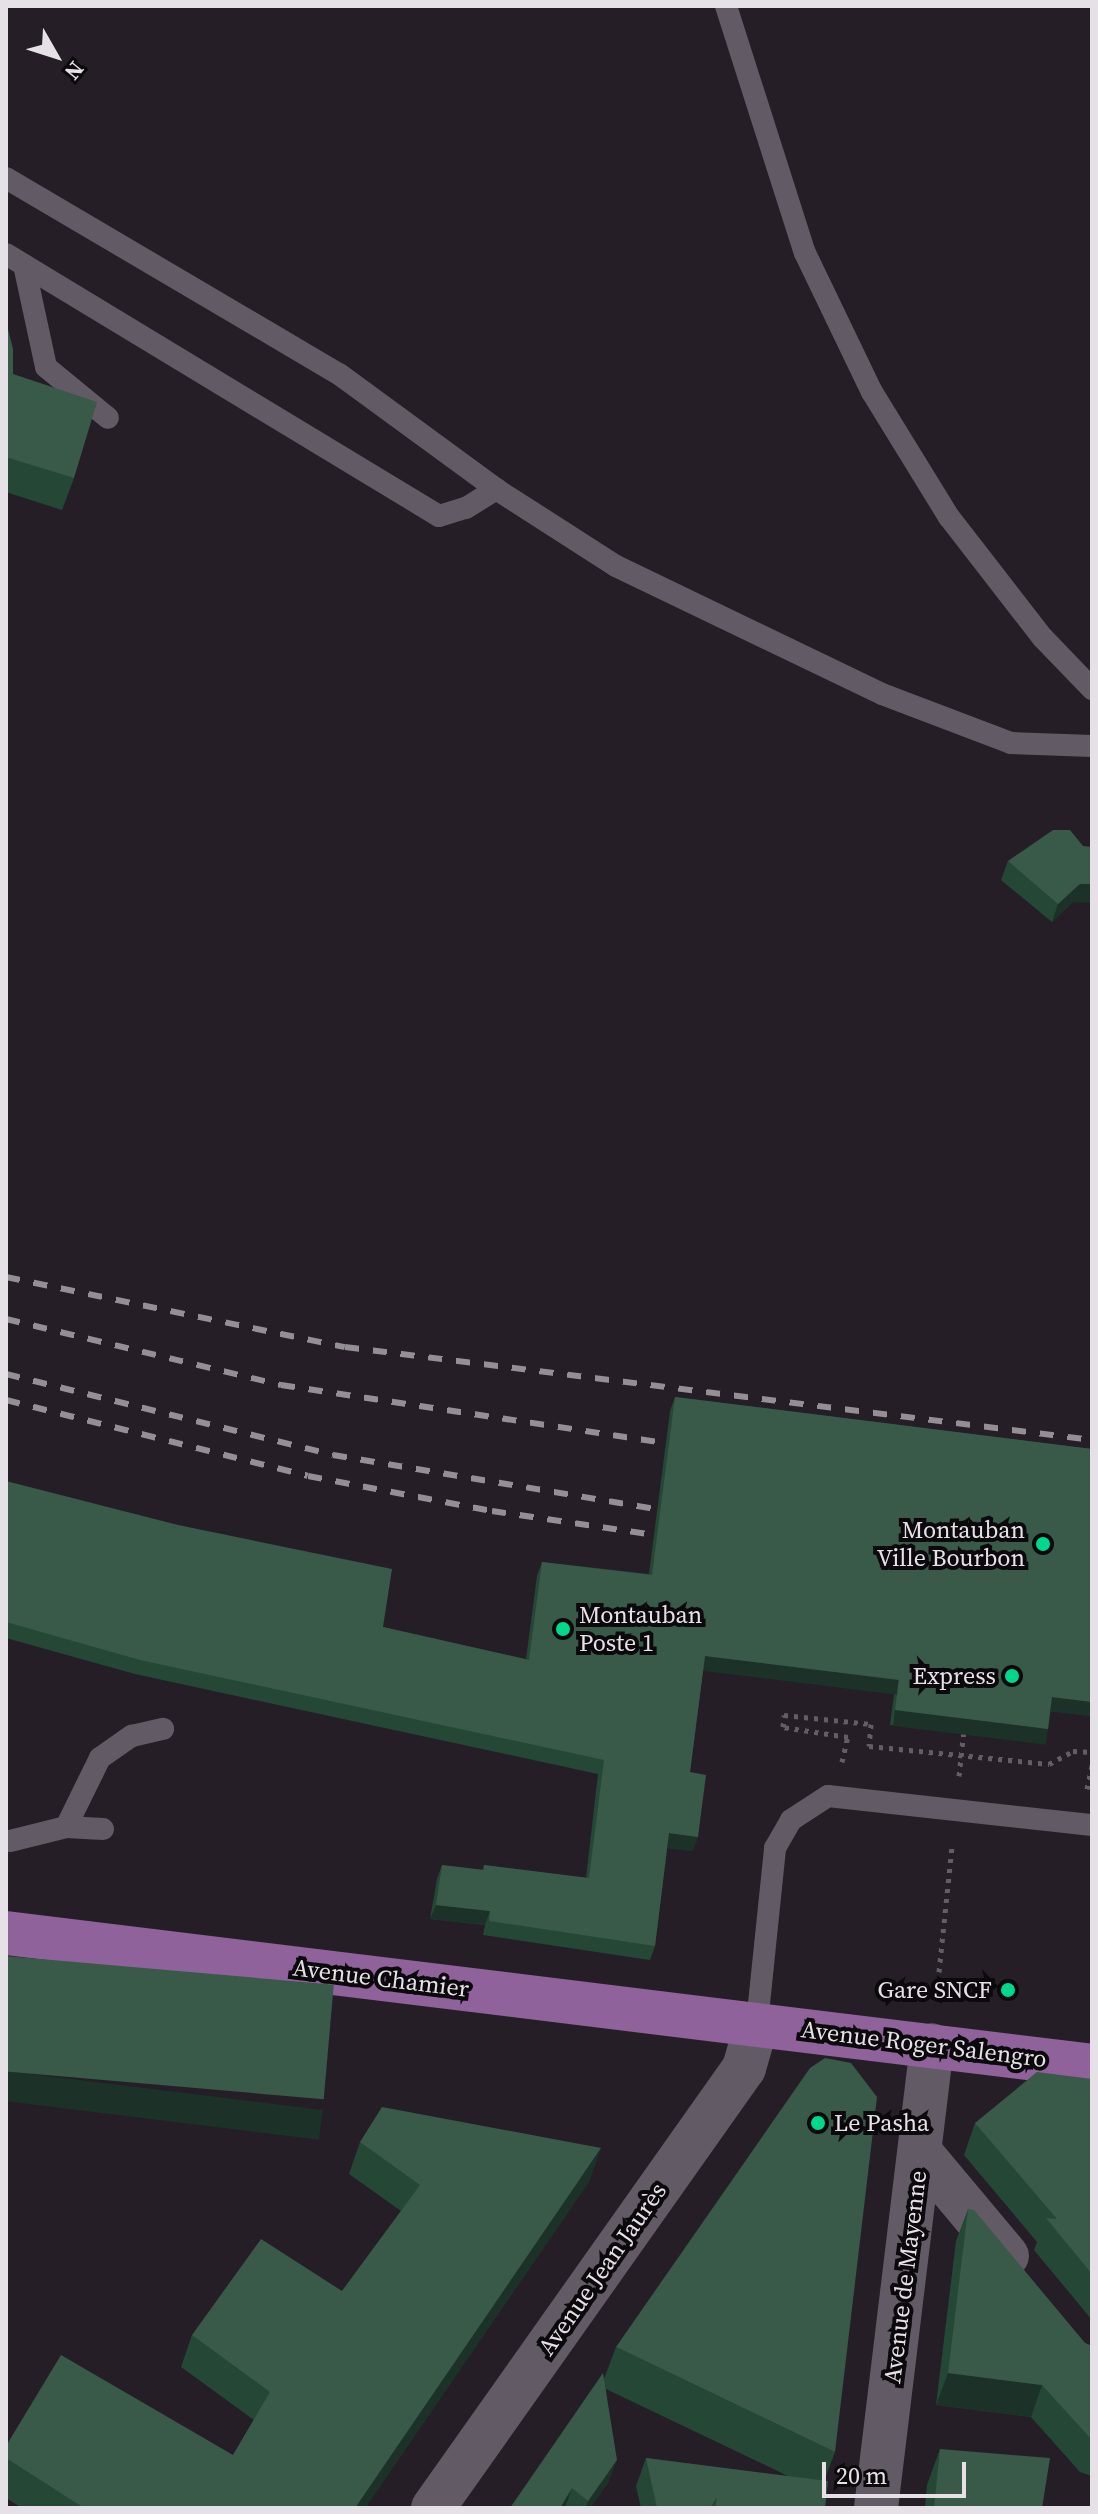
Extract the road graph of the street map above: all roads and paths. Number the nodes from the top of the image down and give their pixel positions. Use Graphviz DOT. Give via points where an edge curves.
graph roads {
  1 [pos="726,6"];
  2 [pos="6,178"];
  3 [pos="15,259"];
  4 [pos="108,418"];
  5 [pos="496,489"];
  6 [pos="1092,689"];
  7 [pos="1092,746"];
  8 [pos="965,1718"];
  9 [pos="163,1729"];
  10 [pos="1092,1752"];
  11 [pos="961,1755"];
  12 [pos="828,1796"];
  13 [pos="956,1810"];
  14 [pos="1092,1825"];
  15 [pos="66,1827"];
  16 [pos="103,1829"];
  17 [pos="7,1845"];
  18 [pos="6,1933"];
  19 [pos="939,1972"];
  20 [pos="757,2023"];
  21 [pos="932,2045"];
  22 [pos="1092,2066"];
  23 [pos="921,2153"];
  24 [pos="1032,2286"];
  25 [pos="433,2508"];
  26 [pos="876,2508"];
  1 -- 6 [label="lane" via="805,253 872,392 949,517 1043,638"];
  2 -- 5 [label="lane" via="339,374"];
  3 -- 4 [label="lane" via="46,367"];
  3 -- 5 [label="lane" via="439,516 466,508"];
  5 -- 7 [label="lane" via="616,566 882,694 1011,743"];
  8 -- 11 [label="path"];
  9 -- 15 [label="lane" via="132,1736 100,1758"];
  10 -- 11 [label="path" via="1073,1751 1049,1764"];
  11 -- 12 [label="path" via="869,1746 871,1724 784,1715 783,1727 848,1737"];
  11 -- 13 [label="path"];
  12 -- 13 [label="lane"];
  12 -- 20 [label="lane" via="791,1820 775,1848"];
  13 -- 14 [label="lane"];
  13 -- 19 [label="path"];
  15 -- 16 [label="lane"];
  15 -- 17 [label="lane"];
  18 -- 20 [label="main road, Avenue Chamier"];
  20 -- 21 [label="main road, Avenue Roger Salengro"];
  20 -- 25 [label="street, Avenue Jean Jaurès" via="744,2068"];
  21 -- 22 [label="main road, Avenue Roger Salengro"];
  21 -- 23 [label="street, Avenue de Mayenne"];
  23 -- 24 [label="street"];
  23 -- 26 [label="street, Avenue de Mayenne"];
}
